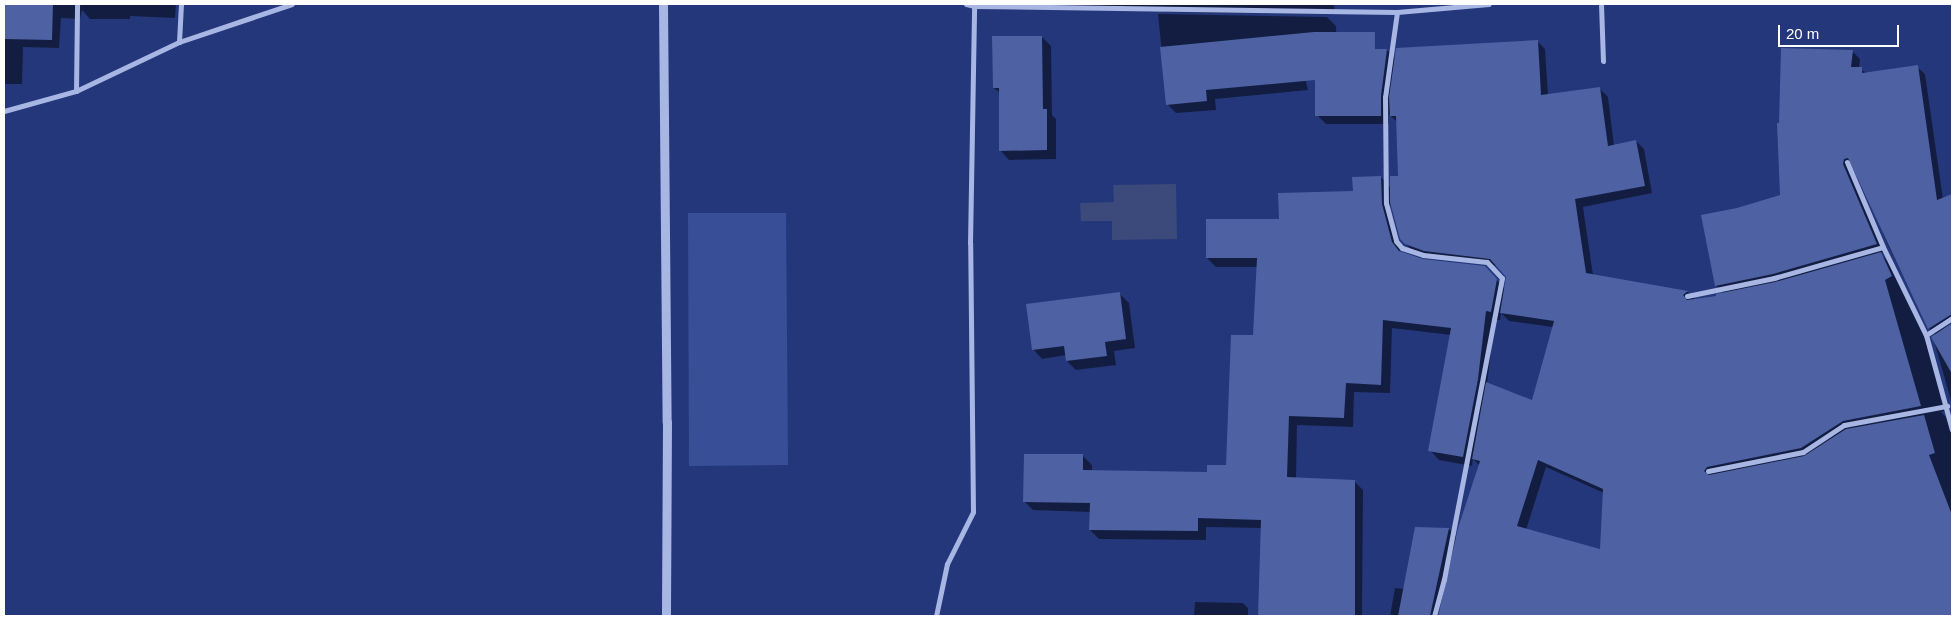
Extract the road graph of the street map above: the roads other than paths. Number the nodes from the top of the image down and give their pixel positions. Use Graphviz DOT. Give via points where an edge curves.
graph roads {
  1 [pos="77,4"];
  2 [pos="181,4"];
  3 [pos="292,4"];
  4 [pos="663,4"];
  5 [pos="966,4"];
  6 [pos="1489,4"];
  7 [pos="1600,4"];
  8 [pos="975,5"];
  9 [pos="1397,12"];
  10 [pos="179,42"];
  11 [pos="1603,61"];
  12 [pos="76,91"];
  13 [pos="4,112"];
  14 [pos="1847,162"];
  15 [pos="1883,247"];
  16 [pos="1687,296"];
  17 [pos="1952,318"];
  18 [pos="1926,335"];
  19 [pos="1947,406"];
  20 [pos="1952,430"];
  21 [pos="1708,471"];
  22 [pos="666,616"];
  23 [pos="936,616"];
  24 [pos="1434,616"];
  1 -- 12 [label="street"];
  2 -- 10 [label="street"];
  3 -- 10 [label="street"];
  4 -- 22 [label="street"];
  5 -- 8 [label="street"];
  6 -- 9 [label="street"];
  7 -- 11 [label="street"];
  8 -- 9 [label="street"];
  8 -- 23 [label="street" via="970,243 973,512 947,564"];
  9 -- 24 [label="street" via="1385,97 1386,203 1396,241 1402,248 1436,258 1487,262 1502,278 1444,579"];
  10 -- 12 [label="street"];
  12 -- 13 [label="street"];
  14 -- 15 [label="street"];
  15 -- 16 [label="street" via="1774,278"];
  15 -- 18 [label="street"];
  17 -- 18 [label="street"];
  18 -- 19 [label="street"];
  19 -- 20 [label="street"];
  19 -- 21 [label="street" via="1844,425 1803,452"];
}
